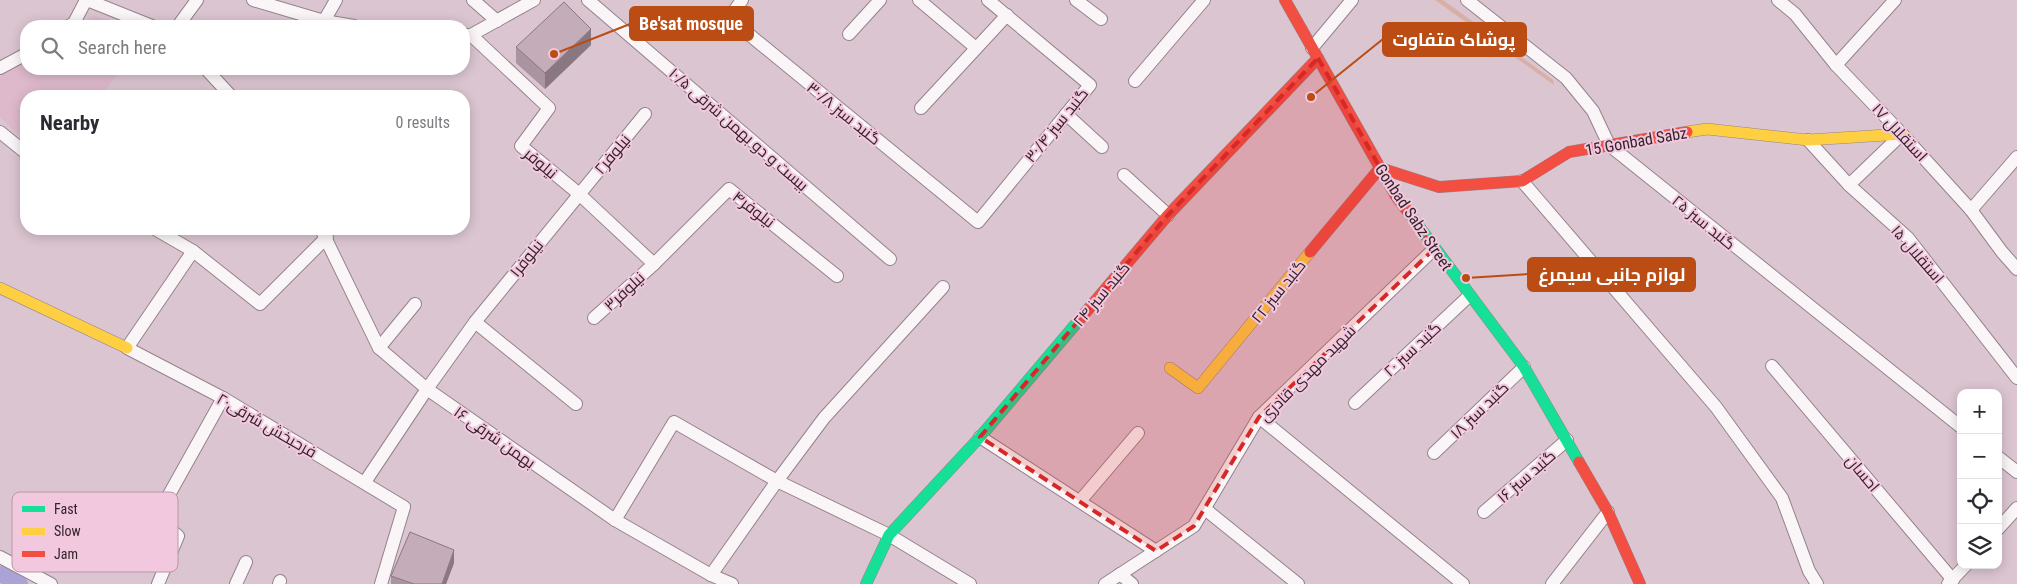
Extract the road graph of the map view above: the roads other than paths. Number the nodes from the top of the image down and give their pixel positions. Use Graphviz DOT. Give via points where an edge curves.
graph roads {
  1 [pos="86,0"];
  2 [pos="197,0"];
  3 [pos="253,0"];
  4 [pos="336,0"];
  5 [pos="473,0"];
  6 [pos="534,0"];
  7 [pos="588,0"];
  8 [pos="742,0"];
  9 [pos="880,0"];
  10 [pos="918,0"];
  11 [pos="988,0"];
  12 [pos="1076,0"];
  13 [pos="1204,0"];
  14 [pos="1285,0"];
  15 [pos="1352,0"];
  16 [pos="1467,0"];
  17 [pos="1778,0"];
  18 [pos="1895,0"];
  19 [pos="1006,15"];
  20 [pos="1100,19"];
  21 [pos="76,20"];
  22 [pos="137,20"];
  23 [pos="182,20"];
  24 [pos="321,20"];
  25 [pos="325,20"];
  26 [pos="497,21"];
  27 [pos="470,34"];
  28 [pos="849,34"];
  29 [pos="470,38"];
  30 [pos="976,48"];
  31 [pos="1315,53"];
  32 [pos="20,57"];
  33 [pos="1836,65"];
  34 [pos="0,68"];
  35 [pos="212,75"];
  36 [pos="1135,81"];
  37 [pos="225,90"];
  38 [pos="921,108"];
  39 [pos="645,114"];
  40 [pos="1066,114"];
  41 [pos="0,132"];
  42 [pos="1902,134"];
  43 [pos="1808,140"];
  44 [pos="1609,145"];
  45 [pos="1102,147"];
  46 [pos="20,148"];
  47 [pos="2017,157"];
  48 [pos="1380,168"];
  49 [pos="1124,174"];
  50 [pos="1522,181"];
  51 [pos="1849,185"];
  52 [pos="578,194"];
  53 [pos="1972,210"];
  54 [pos="1168,215"];
  55 [pos="978,222"];
  56 [pos="165,235"];
  57 [pos="322,235"];
  58 [pos="325,235"];
  59 [pos="1434,249"];
  60 [pos="193,251"];
  61 [pos="890,259"];
  62 [pos="654,264"];
  63 [pos="2017,269"];
  64 [pos="837,276"];
  65 [pos="943,287"];
  66 [pos="0,288"];
  67 [pos="1469,296"];
  68 [pos="416,304"];
  69 [pos="594,318"];
  70 [pos="475,322"];
  71 [pos="127,348"];
  72 [pos="379,348"];
  73 [pos="1772,366"];
  74 [pos="1524,367"];
  75 [pos="1170,368"];
  76 [pos="2017,378"];
  77 [pos="427,389"];
  78 [pos="223,398"];
  79 [pos="1355,403"];
  80 [pos="576,404"];
  81 [pos="1259,417"];
  82 [pos="1957,424"];
  83 [pos="1138,433"];
  84 [pos="980,437"];
  85 [pos="1567,440"];
  86 [pos="1434,453"];
  87 [pos="2002,460"];
  88 [pos="2017,472"];
  89 [pos="777,481"];
  90 [pos="365,482"];
  91 [pos="171,492"];
  92 [pos="1080,501"];
  93 [pos="1205,508"];
  94 [pos="2017,508"];
  95 [pos="1484,512"];
  96 [pos="1608,512"];
  97 [pos="615,520"];
  98 [pos="2002,525"];
  99 [pos="889,536"];
  100 [pos="1156,550"];
  101 [pos="0,557"];
  102 [pos="246,562"];
  103 [pos="12,563"];
  104 [pos="1962,569"];
  105 [pos="28,572"];
  106 [pos="163,572"];
  107 [pos="1120,574"];
  108 [pos="712,575"];
  109 [pos="866,581"];
  110 [pos="1951,582"];
  111 [pos="51,584"];
  112 [pos="158,584"];
  113 [pos="236,584"];
  114 [pos="381,584"];
  115 [pos="732,584"];
  116 [pos="970,584"];
  117 [pos="1105,584"];
  118 [pos="1132,584"];
  119 [pos="1298,584"];
  120 [pos="1463,584"];
  121 [pos="1552,584"];
  122 [pos="1640,584"];
  123 [pos="1817,584"];
  1 -- 21 [label="street"];
  1 -- 22 [label="street"];
  2 -- 23 [label="street"];
  3 -- 24 [label="street"];
  4 -- 25 [label="street"];
  5 -- 26 [label="street"];
  6 -- 26 [label="street"];
  7 -- 61 [label="street, بیست و دو بهمن شرقی ۱۰/۵"];
  8 -- 55 [label="street, گنبد سبز ۳۰/۸" via="728,18"];
  9 -- 28 [label="street"];
  10 -- 30 [label="street"];
  11 -- 19 [label="street, گنبد سبز ۳۰/۴"];
  12 -- 20 [label="street"];
  13 -- 36 [label="street"];
  14 -- 31 [label="street, Gonbad Sabz Street"];
  15 -- 31 [label="street"];
  16 -- 44 [label="street, گنبد سبز ۲۵" via="1566,78 1593,111"];
  17 -- 33 [label="street, استقلال ۱۷" via="1796,14"];
  18 -- 33 [label="street"];
  19 -- 30 [label="street"];
  19 -- 40 [label="street, گنبد سبز ۳۰/۴" via="1090,85"];
  26 -- 27 [label="street"];
  29 -- 52 [label="street, نیلوفر" via="549,108 521,146"];
  30 -- 38 [label="street"];
  31 -- 48 [label="street, Gonbad Sabz Street"];
  31 -- 54 [label="street, گنبد سبز ۲۴"];
  32 -- 34 [label="street"];
  33 -- 42 [label="street, استقلال ۱۷"];
  35 -- 37 [label="street"];
  39 -- 52 [label="street, نیلوفر۲"];
  40 -- 45 [label="street"];
  40 -- 55 [label="street, گنبد سبز ۳۰/۴"];
  41 -- 46 [label="street"];
  42 -- 43 [label="street, 15 Gonbad Sabz"];
  42 -- 51 [label="street"];
  42 -- 53 [label="street, استقلال ۱۷"];
  43 -- 44 [label="street, 15 Gonbad Sabz" via="1707,129"];
  43 -- 51 [label="street, استقلال ۱۵"];
  44 -- 50 [label="street, 15 Gonbad Sabz" via="1569,152"];
  44 -- 82 [label="street, گنبد سبز ۲۵"];
  47 -- 53 [label="street"];
  48 -- 50 [label="street, 15 Gonbad Sabz" via="1438,187"];
  48 -- 59 [label="street, Gonbad Sabz Street"];
  48 -- 75 [label="street, گنبد سبز ۲۲" via="1198,388"];
  49 -- 54 [label="street"];
  50 -- 123 [label="street" via="1722,415 1782,498"];
  51 -- 76 [label="street, استقلال ۱۵" via="1908,238"];
  52 -- 62 [label="street, نیلوفر"];
  52 -- 70 [label="street, نیلوفر۱"];
  53 -- 63 [label="street, استقلال ۱۷"];
  54 -- 84 [label="street, گنبد سبز ۲۴"];
  56 -- 60 [label="street"];
  57 -- 60 [label="street" via="260,304"];
  58 -- 72 [label="street, بهمن شرقی ۱۶"];
  59 -- 67 [label="street, Gonbad Sabz Street"];
  59 -- 81 [label="street, شهید مهدی قادری"];
  60 -- 71 [label="street"];
  62 -- 64 [label="street, نیلوفر۴" via="729,189"];
  62 -- 69 [label="street, نیلوفر۳"];
  65 -- 89 [label="street" via="824,418"];
  66 -- 71 [label="street, فرحبخش شرقی۲۰"];
  67 -- 74 [label="street, Gonbad Sabz Street"];
  67 -- 79 [label="street, گنبد سبز ۲۰"];
  68 -- 72 [label="street"];
  70 -- 77 [label="street, نیلوفر۱"];
  70 -- 80 [label="street"];
  71 -- 78 [label="street, فرحبخش شرقی۲۰"];
  72 -- 77 [label="street, بهمن شرقی ۱۶"];
  73 -- 110 [label="street, احسان"];
  74 -- 85 [label="street, Gonbad Sabz Street"];
  74 -- 86 [label="street, گنبد سبز ۱۸"];
  77 -- 90 [label="street, نیلوفر۱"];
  77 -- 97 [label="street, بهمن شرقی ۱۶"];
  78 -- 90 [label="street, فرحبخش شرقی۲۰"];
  78 -- 91 [label="street"];
  81 -- 93 [label="street, شهید مهدی قادری"];
  81 -- 120 [label="street"];
  83 -- 92 [label="street"];
  84 -- 92 [label="street"];
  84 -- 99 [label="street, گنبد سبز ۲۴"];
  85 -- 95 [label="street, گنبد سبز ۱۶"];
  85 -- 96 [label="street, Gonbad Sabz Street"];
  87 -- 88 [label="street"];
  89 -- 97 [label="street" via="674,422"];
  89 -- 99 [label="street"];
  89 -- 108 [label="street"];
  90 -- 114 [label="street, فرحبخش شرقی۲۰" via="404,508"];
  92 -- 100 [label="street"];
  93 -- 100 [label="street, شهید مهدی قادری" via="1194,526"];
  93 -- 119 [label="street"];
  94 -- 98 [label="street"];
  96 -- 121 [label="street"];
  96 -- 122 [label="street, Gonbad Sabz Street"];
  97 -- 108 [label="street, بهمن شرقی ۱۶"];
  99 -- 109 [label="street, گنبد سبز ۲۴"];
  99 -- 116 [label="street"];
  100 -- 107 [label="street, شهید مهدی قادری"];
  101 -- 103 [label="street"];
  102 -- 113 [label="street"];
  104 -- 110 [label="street"];
  105 -- 111 [label="street"];
  106 -- 112 [label="street"];
  107 -- 117 [label="street, شهید مهدی قادری"];
  107 -- 118 [label="street"];
  108 -- 115 [label="street, بهمن شرقی ۱۶"];
}
